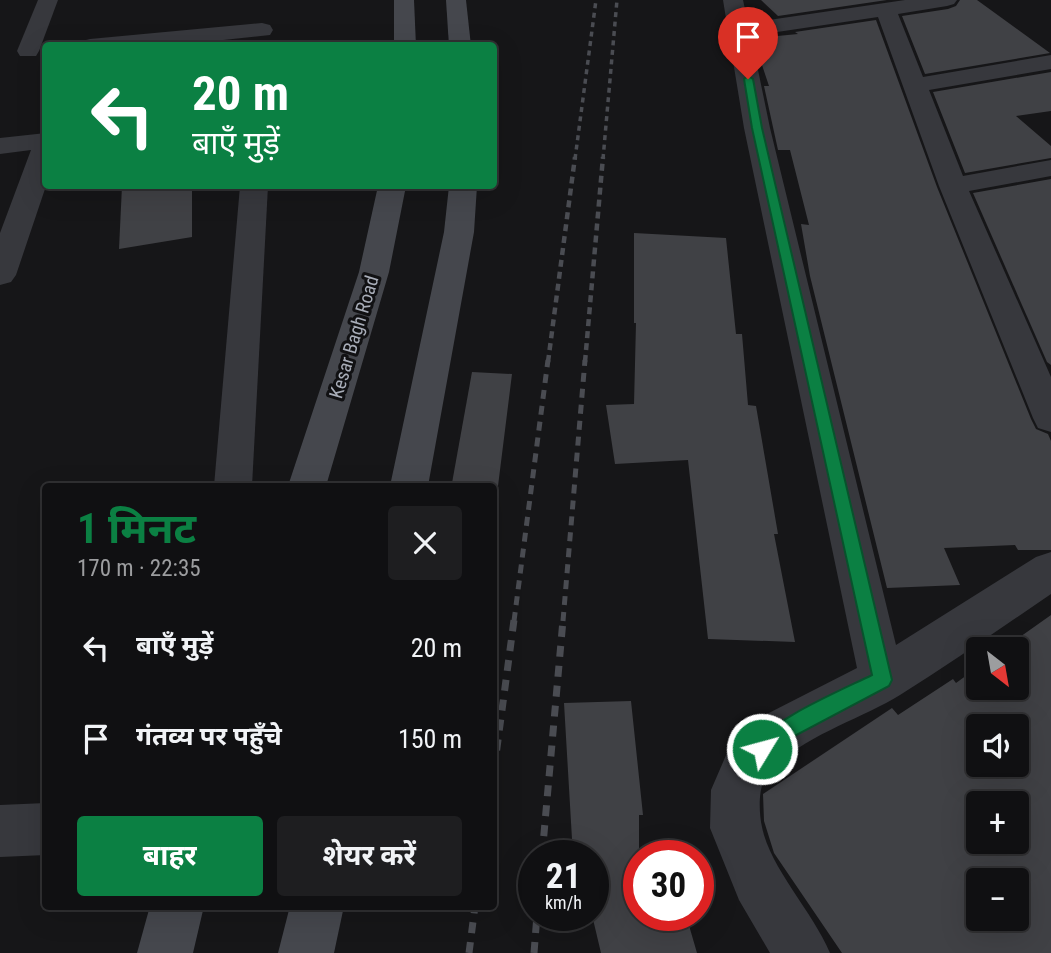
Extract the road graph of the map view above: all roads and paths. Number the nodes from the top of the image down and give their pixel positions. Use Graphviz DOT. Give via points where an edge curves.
graph roads {
  1 [pos="48,0"];
  2 [pos="404,0"];
  3 [pos="456,0"];
  4 [pos="947,0"];
  5 [pos="886,10"];
  6 [pos="736,15"];
  7 [pos="263,29"];
  8 [pos="131,42"];
  9 [pos="405,42"];
  10 [pos="460,42"];
  11 [pos="28,51"];
  12 [pos="1051,62"];
  13 [pos="913,86"];
  14 [pos="42,143"];
  15 [pos="0,146"];
  16 [pos="42,154"];
  17 [pos="1051,169"];
  18 [pos="953,186"];
  19 [pos="254,189"];
  20 [pos="391,189"];
  21 [pos="463,189"];
  22 [pos="0,275"];
  23 [pos="1051,418"];
  24 [pos="233,483"];
  25 [pos="308,483"];
  26 [pos="409,483"];
  27 [pos="1051,571"];
  28 [pos="883,680"];
  29 [pos="42,829"];
  30 [pos="0,831"];
  31 [pos="176,910"];
  32 [pos="316,910"];
  33 [pos="165,953"];
  34 [pos="306,953"];
  35 [pos="803,953"];
  1 -- 11 [label="street"];
  2 -- 9 [label="main road"];
  3 -- 10 [label="main road"];
  4 -- 5 [label="street"];
  5 -- 6 [label="street"];
  5 -- 13 [label="street"];
  6 -- 28 [label="street" via="757,128"];
  7 -- 8 [label="street"];
  12 -- 13 [label="street"];
  13 -- 18 [label="street"];
  14 -- 15 [label="street"];
  16 -- 22 [label="street"];
  17 -- 18 [label="street"];
  18 -- 23 [label="street"];
  19 -- 24 [label="street"];
  20 -- 25 [label="main road, Kesar Bagh Road" via="374,272"];
  21 -- 26 [label="main road" via="460,232"];
  27 -- 28 [label="street"];
  28 -- 35 [label="street" via="776,735 747,763 736,790 736,828 754,870"];
  29 -- 30 [label="street"];
  31 -- 33 [label="main road"];
  32 -- 34 [label="main road"];
}
